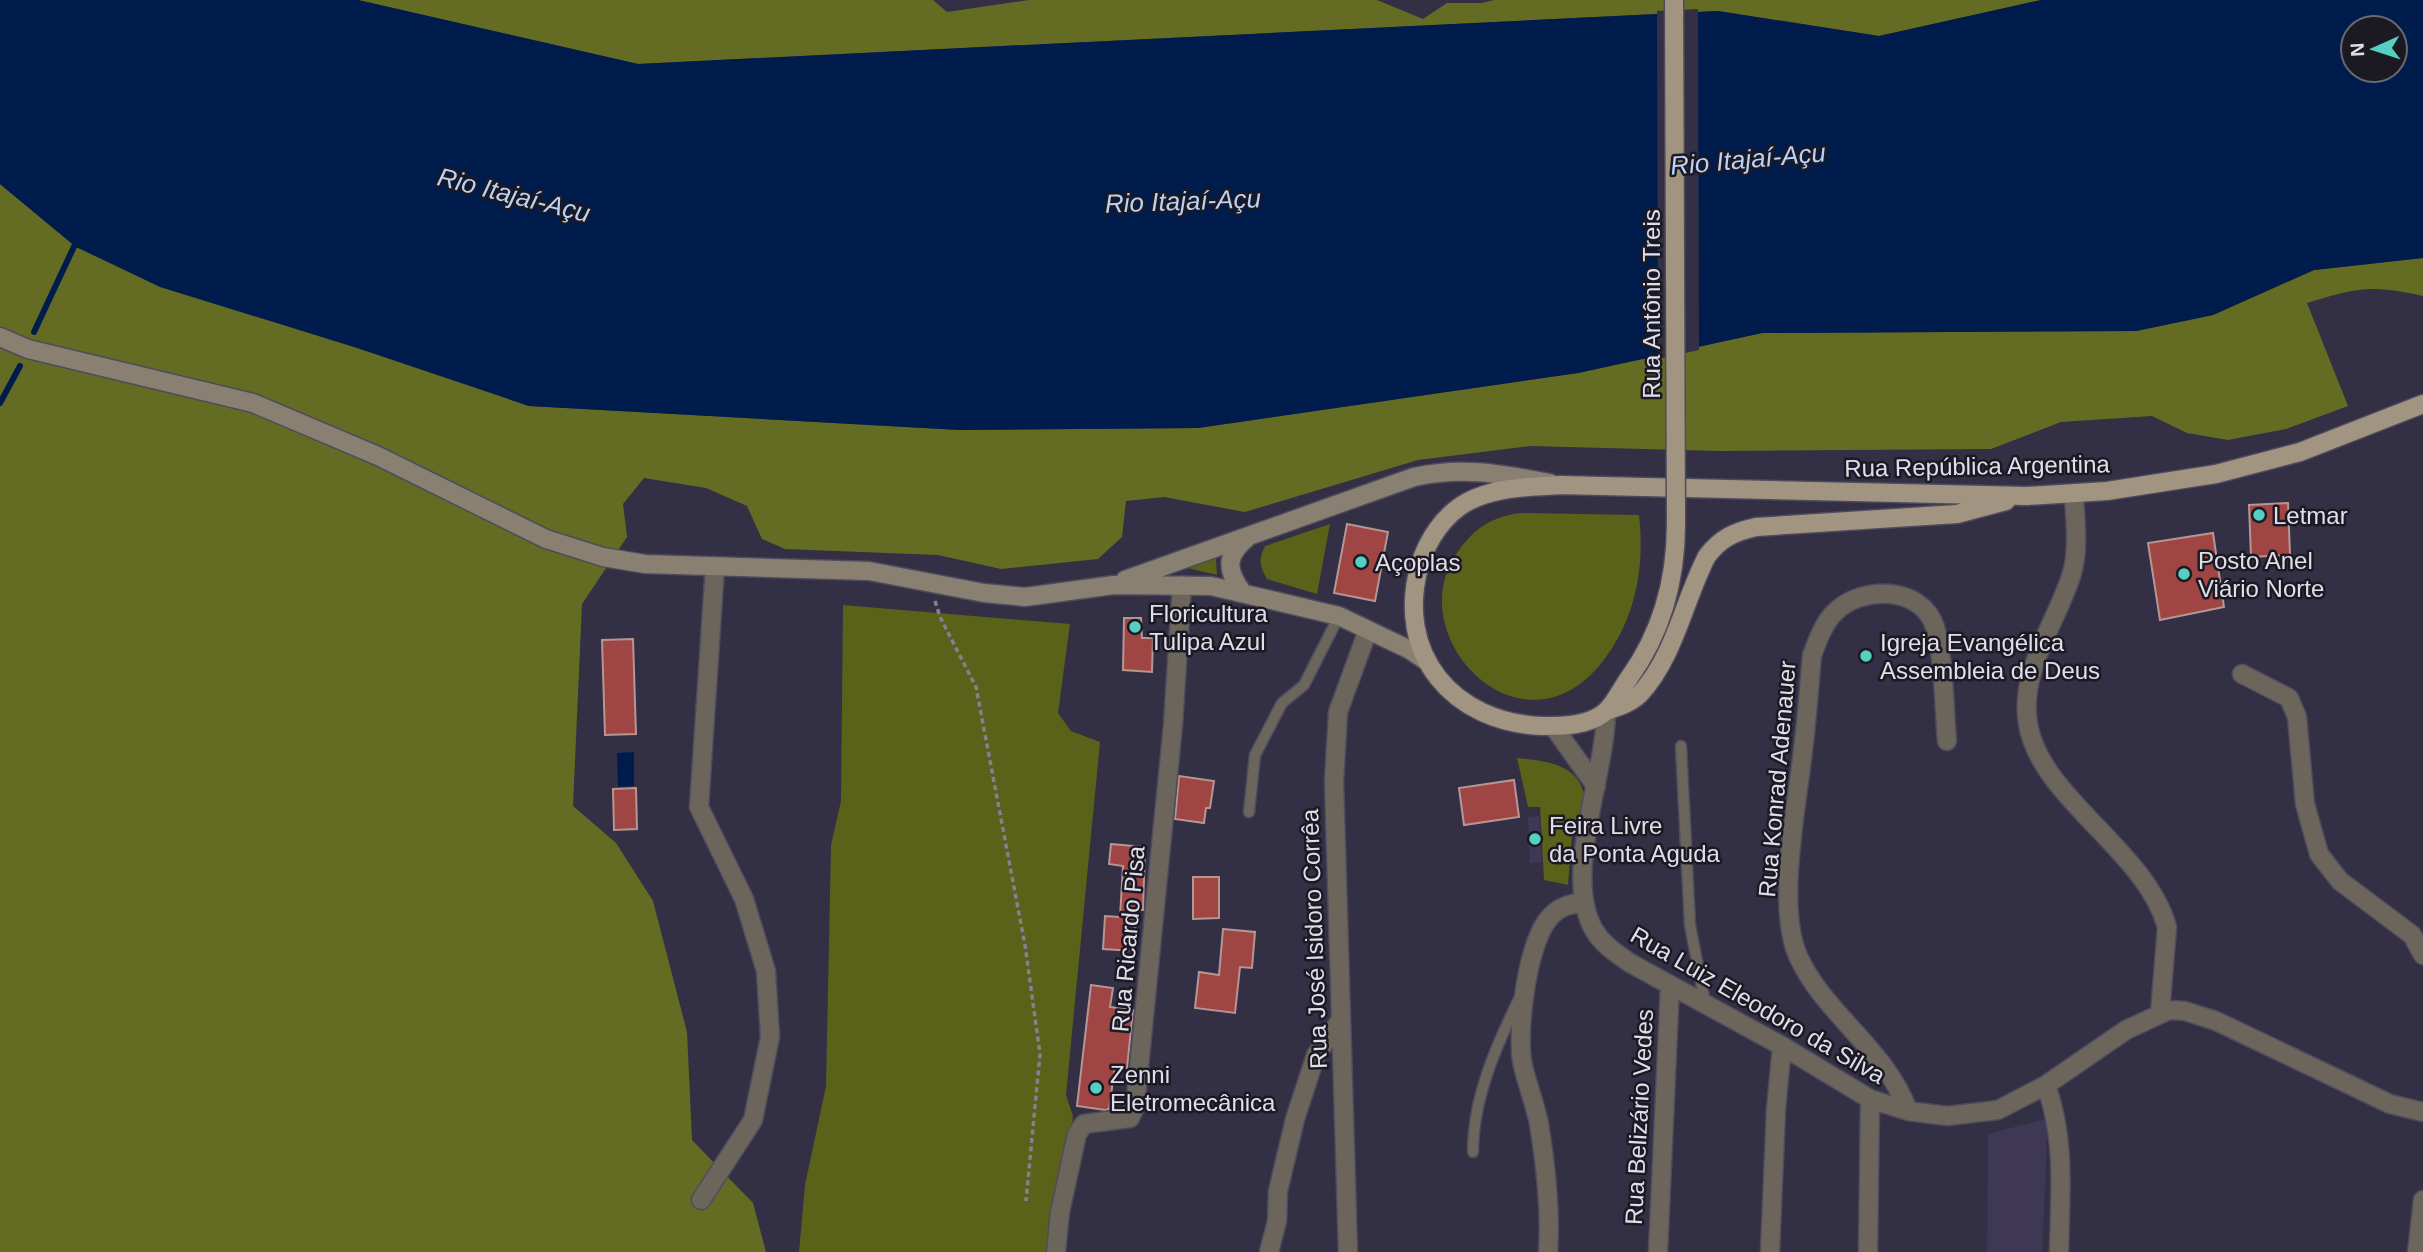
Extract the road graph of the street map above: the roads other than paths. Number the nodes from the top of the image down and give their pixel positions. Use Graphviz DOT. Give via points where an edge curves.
graph roads {
  1 [pos="1674,0"];
  2 [pos="0,337"];
  3 [pos="2423,404"];
  4 [pos="1560,485"];
  5 [pos="2074,494"];
  6 [pos="2027,496"];
  7 [pos="1254,532"];
  8 [pos="715,566"];
  9 [pos="1114,585"];
  10 [pos="1182,585"];
  11 [pos="1242,592"];
  12 [pos="1339,616"];
  13 [pos="1368,630"];
  14 [pos="1428,662"];
  15 [pos="2242,674"];
  16 [pos="1606,711"];
  17 [pos="1553,726"];
  18 [pos="1947,741"];
  19 [pos="1681,746"];
  20 [pos="1596,786"];
  21 [pos="1249,811"];
  22 [pos="1584,902"];
  23 [pos="2423,955"];
  24 [pos="1526,984"];
  25 [pos="1670,985"];
  26 [pos="1705,1005"];
  27 [pos="2160,1013"];
  28 [pos="1340,1021"];
  29 [pos="1782,1046"];
  30 [pos="2046,1085"];
  31 [pos="1870,1099"];
  32 [pos="1908,1111"];
  33 [pos="2423,1112"];
  34 [pos="1472,1152"];
  35 [pos="701,1200"];
  36 [pos="2423,1200"];
  37 [pos="1056,1252"];
  38 [pos="1269,1252"];
  39 [pos="1348,1252"];
  40 [pos="1548,1252"];
  41 [pos="1658,1252"];
  42 [pos="1770,1252"];
  43 [pos="1868,1252"];
  44 [pos="2059,1252"];
  45 [pos="2417,1252"];
  1 -- 16 [label="main road, Rua Antônio Treis, bridge" via="1676,561 1670,593 1639,661"];
  2 -- 8 [label="main road" via="28,349 253,403 378,456 546,539 591,554 645,564"];
  3 -- 5 [label="main road, Rua República Argentina" via="2300,452 2216,474"];
  4 -- 6 [label="main road, Rua República Argentina"];
  4 -- 7 [label="main road" via="1446,470"];
  4 -- 14 [label="main road, Rua República Argentina" via="1507,488 1483,495 1436,529 1416,579 1413,614"];
  5 -- 6 [label="main road, Rua República Argentina"];
  5 -- 27 [label="street" via="2072,572 2032,673 2026,698 2028,726 2045,766 2123,853 2164,914 2167,927"];
  6 -- 16 [label="main road, Rua República Argentina" via="1957,514 1735,532 1707,556 1657,670 1627,704"];
  7 -- 9 [label="main road"];
  7 -- 11 [label="main road" via="1230,557 1233,579"];
  8 -- 9 [label="main road" via="869,571 1025,597"];
  8 -- 35 [label="street" via="699,807 744,900 766,971 770,1037 753,1120"];
  9 -- 10 [label="main road"];
  10 -- 11 [label="main road"];
  10 -- 37 [label="street, Rua Ricardo Pisa" via="1136,1107 1130,1118 1084,1124 1077,1134"];
  11 -- 12 [label="main road"];
  12 -- 13 [label="main road"];
  12 -- 21 [label="lane" via="1304,685 1282,704 1255,755"];
  13 -- 14 [label="main road"];
  13 -- 28 [label="street, Rua José Isidoro Corrêa" via="1338,712 1334,782"];
  14 -- 17 [label="main road, Rua República Argentina" via="1443,683 1475,711 1520,725"];
  15 -- 23 [label="street" via="2289,698 2297,717 2309,829 2319,855 2340,881 2412,935"];
  16 -- 17 [label="main road, Rua República Argentina" via="1581,723"];
  16 -- 20 [label="street, Rua Luiz Eleodoro da Silva"];
  17 -- 20 [label="street"];
  18 -- 32 [label="street, Rua Konrad Adenauer" via="1935,627 1925,608 1899,594 1860,597 1836,611 1812,655 1788,906 1797,954 1818,990 1900,1088"];
  19 -- 26 [label="lane" via="1690,925"];
  20 -- 22 [label="street, Rua Luiz Eleodoro da Silva" via="1581,874"];
  22 -- 24 [label="street" via="1562,906 1548,918"];
  22 -- 25 [label="street, Rua Luiz Eleodoro da Silva" via="1594,930 1610,949"];
  24 -- 34 [label="lane" via="1481,1091"];
  24 -- 40 [label="street" via="1521,1052 1538,1121 1551,1212"];
  25 -- 26 [label="street, Rua Luiz Eleodoro da Silva"];
  25 -- 41 [label="street, Rua Belizário Vedes"];
  26 -- 29 [label="street, Rua Luiz Eleodoro da Silva"];
  27 -- 30 [label="street, Rua Luiz Eleodoro da Silva" via="2126,1030"];
  27 -- 33 [label="street, Rua Luiz Eleodoro da Silva" via="2185,1011 2216,1021 2390,1104"];
  28 -- 38 [label="street" via="1316,1055 1295,1119"];
  28 -- 39 [label="street, Rua José Isidoro Corrêa"];
  29 -- 31 [label="street, Rua Luiz Eleodoro da Silva"];
  29 -- 42 [label="street"];
  30 -- 32 [label="street, Rua Luiz Eleodoro da Silva" via="1983,1114"];
  30 -- 44 [label="street" via="2061,1142"];
  31 -- 32 [label="street, Rua Luiz Eleodoro da Silva"];
  31 -- 43 [label="street"];
  36 -- 45 [label="street"];
}
